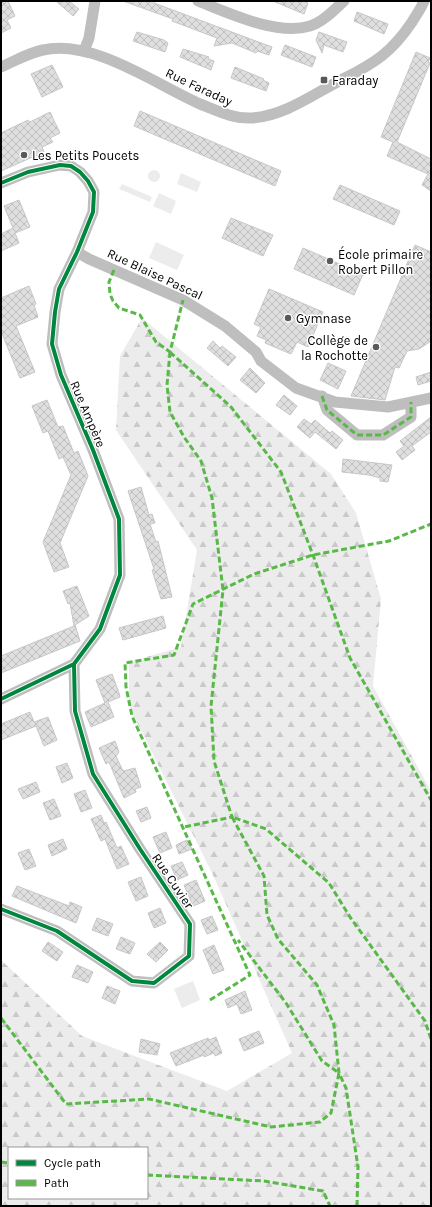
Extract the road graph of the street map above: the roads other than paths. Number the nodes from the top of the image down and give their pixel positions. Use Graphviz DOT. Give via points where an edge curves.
graph roads {
  1 [pos="95,1"];
  2 [pos="198,1"];
  3 [pos="344,1"];
  4 [pos="426,5"];
  5 [pos="84,51"];
  6 [pos="1,67"];
  7 [pos="1,183"];
  8 [pos="77,252"];
  9 [pos="322,396"];
  10 [pos="431,398"];
  11 [pos="411,402"];
  12 [pos="74,664"];
  13 [pos="1,699"];
  14 [pos="1,909"];
  1 -- 5 [label="street" via="89,38"];
  2 -- 3 [label="street" via="234,16 290,29 310,26 330,14"];
  4 -- 5 [label="street, Rue Faraday" via="387,54 298,103 272,115 252,118 231,117 92,52"];
  5 -- 6 [label="street, Rue Faraday" via="66,48 43,50"];
  7 -- 8 [label="street, Rue Ampère" via="47,166 71,166 80,172 94,192 94,203 93,212"];
  8 -- 9 [label="street, Rue Blaise Pascal" via="183,300 225,326 296,388"];
  8 -- 12 [label="street, Rue Ampère" via="59,290 52,344 61,375 119,519 120,575 100,629"];
  9 -- 11 [label="street, Rue Blaise Pascal" via="335,402 388,407"];
  9 -- 11 [label="street" via="326,410 358,435 383,435 400,425 411,417"];
  10 -- 11 [label="street, Rue Blaise Pascal"];
  12 -- 13 [label="street, Rue Ampère"];
  12 -- 14 [label="street, Rue Cuvier" via="75,711 93,774 190,924 189,956 154,983 132,981 56,931"];
}
